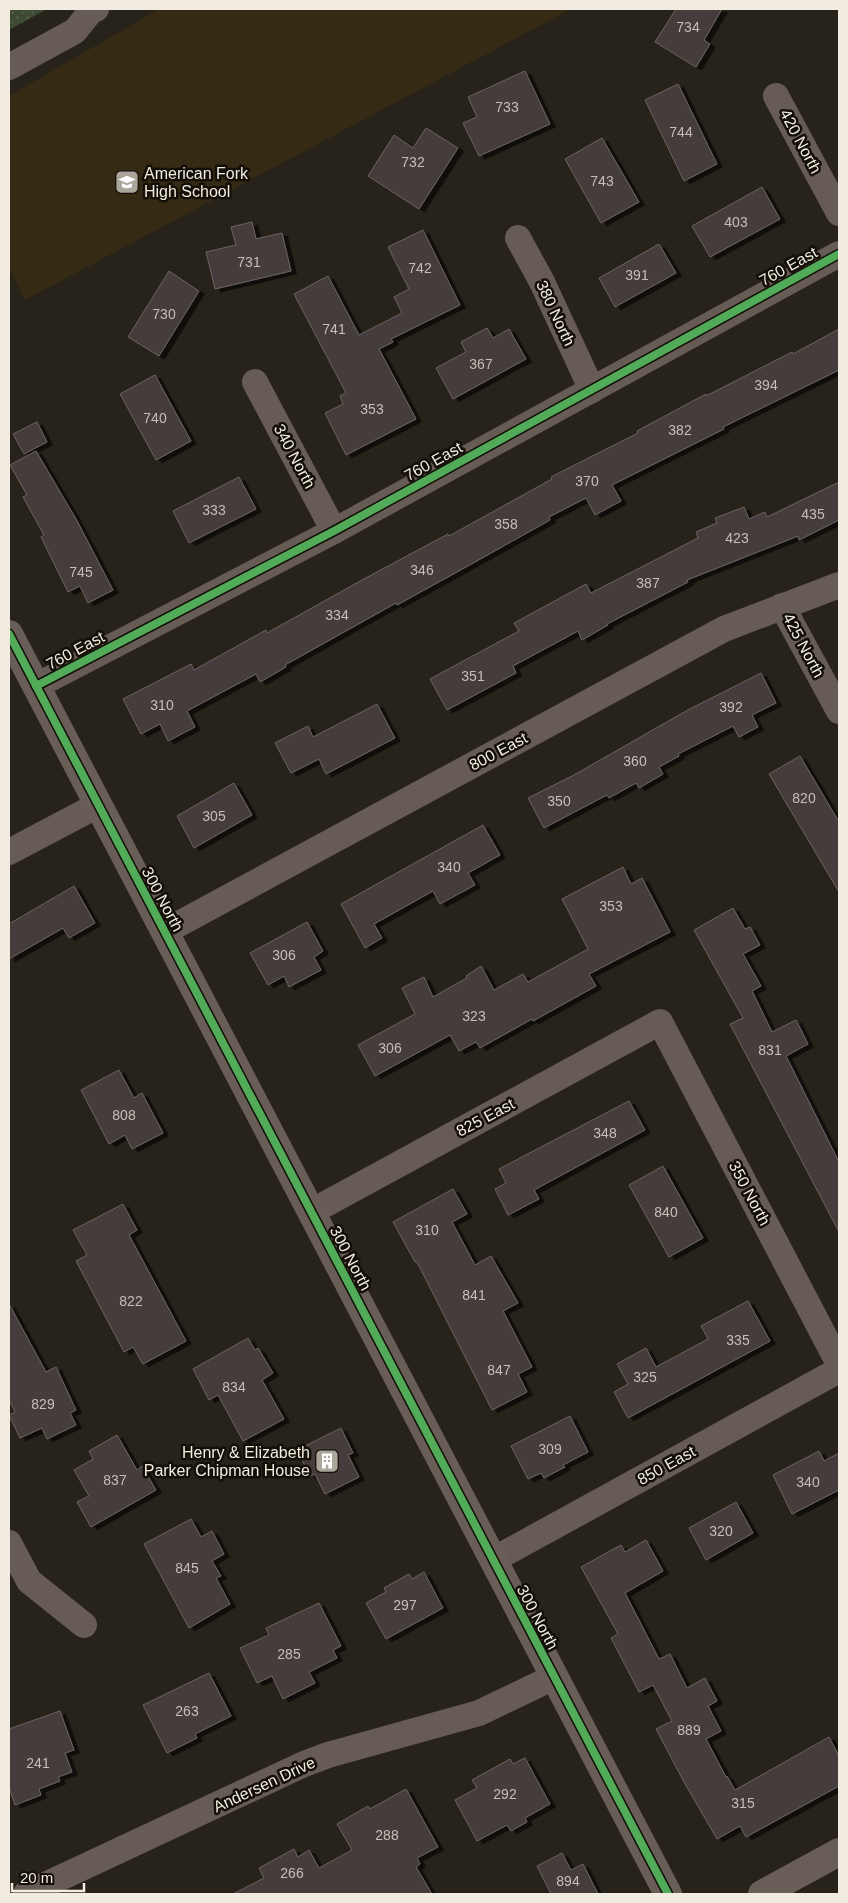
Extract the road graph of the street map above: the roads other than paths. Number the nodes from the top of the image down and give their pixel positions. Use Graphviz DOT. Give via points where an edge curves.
graph roads {
  1 [pos="96,9"];
  2 [pos="9,67"];
  3 [pos="776,96"];
  4 [pos="839,213"];
  5 [pos="518,238"];
  6 [pos="839,254"];
  7 [pos="255,382"];
  8 [pos="592,390"];
  9 [pos="334,531"];
  10 [pos="839,585"];
  11 [pos="782,606"];
  12 [pos="9,634"];
  13 [pos="36,686"];
  14 [pos="839,711"];
  15 [pos="98,805"];
  16 [pos="9,852"];
  17 [pos="164,932"];
  18 [pos="660,1022"];
  19 [pos="311,1212"];
  20 [pos="839,1364"];
  21 [pos="839,1370"];
  22 [pos="9,1543"];
  23 [pos="493,1560"];
  24 [pos="84,1625"];
  25 [pos="554,1677"];
  26 [pos="839,1852"];
  27 [pos="26,1894"];
  28 [pos="668,1894"];
  29 [pos="762,1894"];
  1 -- 2 [label="street" via="75,31"];
  3 -- 4 [label="street, 420 North"];
  5 -- 8 [label="street, 380 North"];
  6 -- 8 [label="street, 760 East"];
  7 -- 9 [label="street, 340 North"];
  8 -- 9 [label="street, 760 East"];
  9 -- 13 [label="street, 760 East"];
  10 -- 11 [label="street, 800 East"];
  11 -- 14 [label="street, 425 North"];
  11 -- 17 [label="street, 800 East" via="724,629"];
  12 -- 13 [label="street, 300 North"];
  13 -- 15 [label="street, 300 North"];
  15 -- 16 [label="street"];
  15 -- 17 [label="street, 300 North"];
  17 -- 19 [label="street, 300 North"];
  18 -- 19 [label="street, 825 East"];
  18 -- 20 [label="street, 350 North"];
  19 -- 23 [label="street, 300 North"];
  21 -- 23 [label="street, 850 East"];
  22 -- 24 [label="street" via="30,1581"];
  23 -- 25 [label="street, 300 North"];
  25 -- 27 [label="street, Andersen Drive" via="479,1713 304,1764"];
  25 -- 28 [label="street, 300 North"];
  26 -- 29 [label="street"];
}
